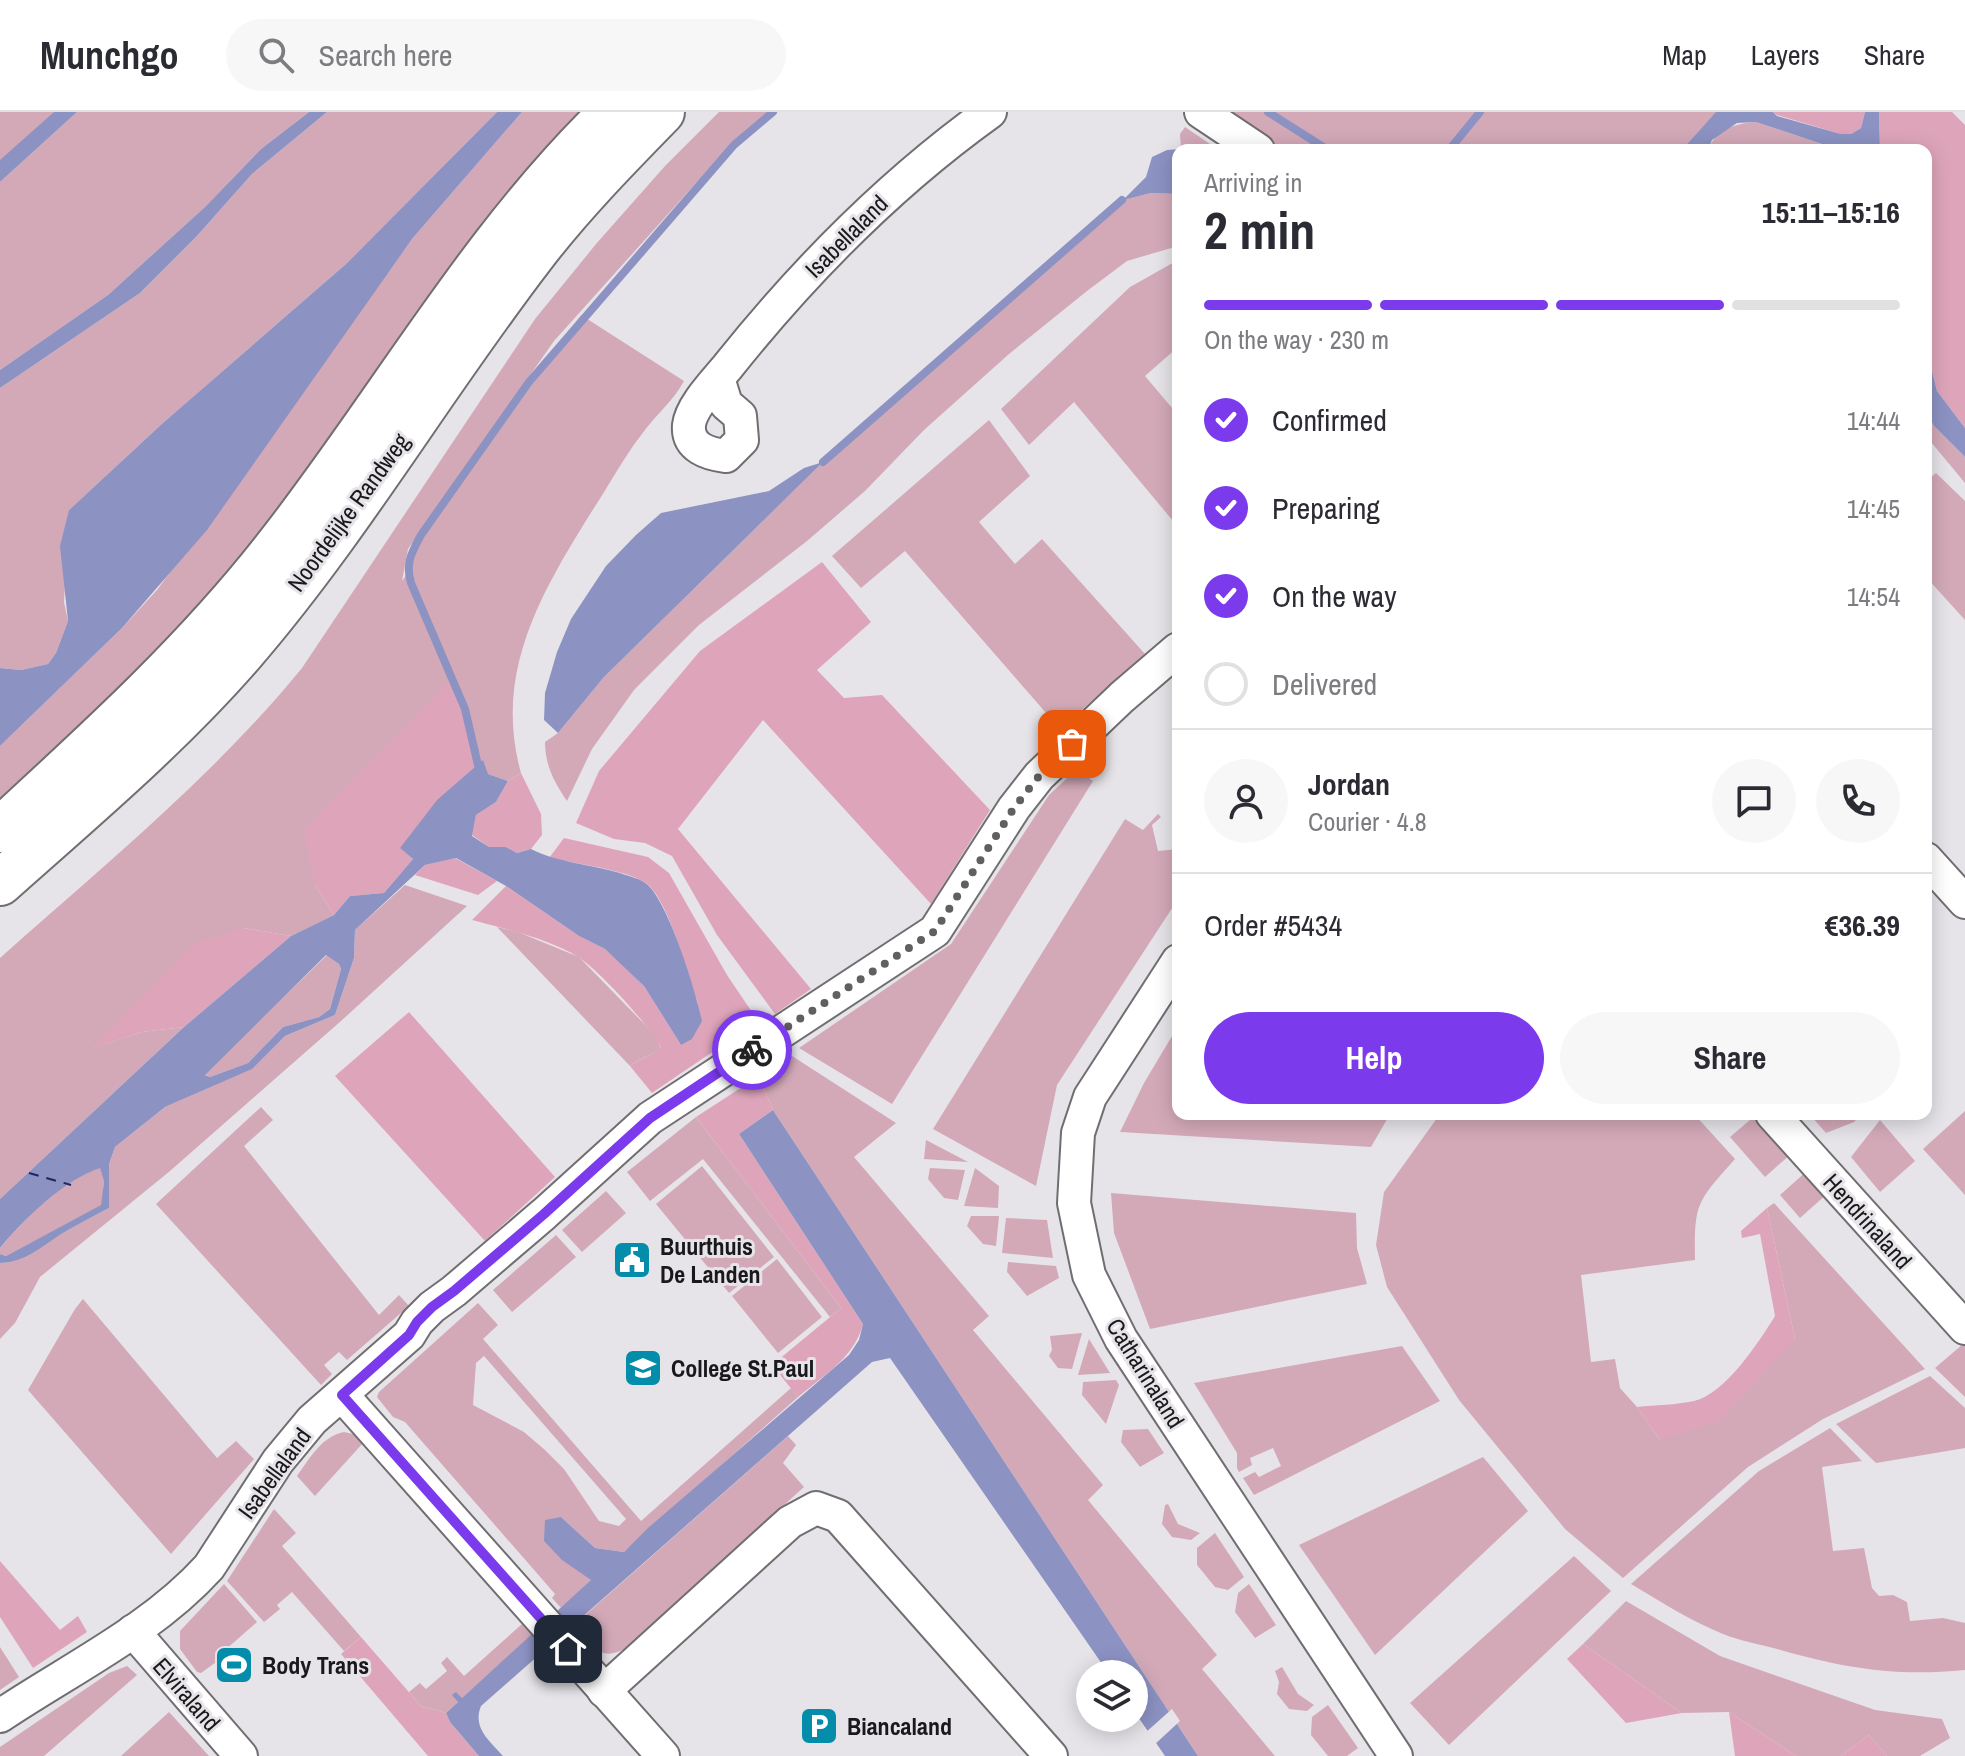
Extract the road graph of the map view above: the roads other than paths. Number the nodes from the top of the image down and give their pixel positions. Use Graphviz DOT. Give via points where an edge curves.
graph roads {
  1 [pos="612,112"];
  2 [pos="662,112"];
  3 [pos="990,112"];
  4 [pos="1201,112"];
  5 [pos="1249,144"];
  6 [pos="718,378"];
  7 [pos="1172,654"];
  8 [pos="0,830"];
  9 [pos="1932,866"];
  10 [pos="0,883"];
  11 [pos="1965,902"];
  12 [pos="1172,970"];
  13 [pos="1777,1120"];
  14 [pos="1965,1328"];
  15 [pos="342,1395"];
  16 [pos="133,1631"];
  17 [pos="604,1691"];
  18 [pos="0,1716"];
  19 [pos="241,1756"];
  20 [pos="663,1756"];
  21 [pos="1051,1756"];
  22 [pos="1396,1756"];
  1 -- 8 [label="main road, Noordelijke Randweg" via="503,233 288,533 212,627"];
  2 -- 10 [label="main road, Noordelijke Randweg" via="533,255 314,562 241,654 142,756"];
  3 -- 6 [label="street, Isabellaland" via="899,184 830,250"];
  4 -- 5 [label="street"];
  7 -- 15 [label="street, Isabellaland" via="1039,776 935,931 650,1118 432,1307"];
  9 -- 11 [label="street"];
  12 -- 22 [label="street, Catharinaland" via="1090,1097 1078,1133 1074,1203 1089,1275 1121,1339"];
  13 -- 14 [label="street, Hendrinaland"];
  15 -- 16 [label="street, Isabellaland" via="312,1420 278,1461 209,1567"];
  15 -- 17 [label="street"];
  16 -- 18 [label="street, Isabellaland"];
  16 -- 19 [label="street, Elviraland"];
  17 -- 20 [label="street"];
  17 -- 21 [label="street" via="790,1522 816,1508 838,1516"];
}
